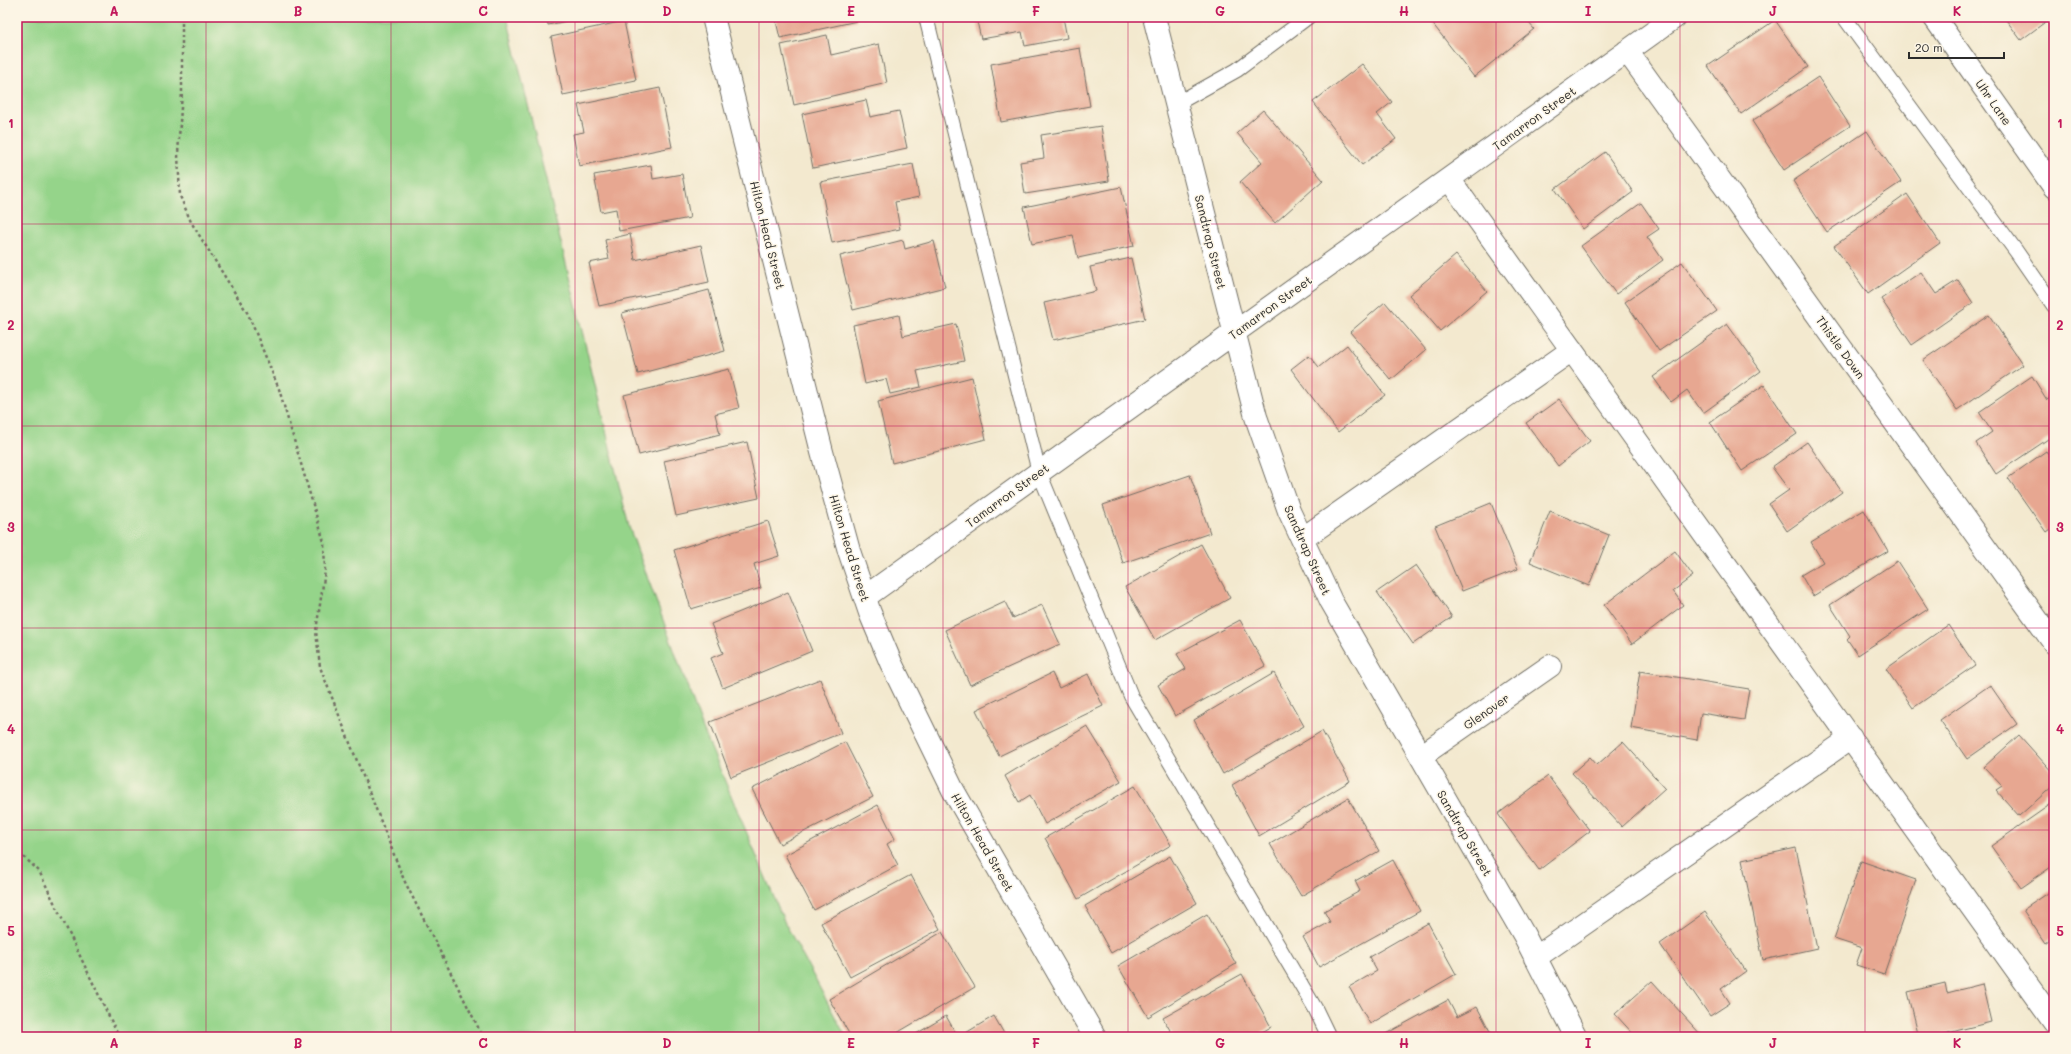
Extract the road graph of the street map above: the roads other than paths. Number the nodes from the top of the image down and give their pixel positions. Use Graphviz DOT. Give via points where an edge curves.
graph roads {
  1 [pos="713,17"];
  2 [pos="926,17"];
  3 [pos="1154,17"];
  4 [pos="1308,17"];
  5 [pos="1675,17"];
  6 [pos="1844,17"];
  7 [pos="1934,17"];
  8 [pos="1627,52"];
  9 [pos="1176,104"];
  10 [pos="1449,179"];
  11 [pos="2054,187"];
  12 [pos="2054,306"];
  13 [pos="1234,332"];
  14 [pos="1572,350"];
  15 [pos="1039,472"];
  16 [pos="1302,539"];
  17 [pos="865,597"];
  18 [pos="2054,643"];
  19 [pos="1550,666"];
  20 [pos="1851,738"];
  21 [pos="1421,756"];
  22 [pos="1535,958"];
  23 [pos="2054,1022"];
  24 [pos="1095,1037"];
  25 [pos="1329,1037"];
  26 [pos="1576,1037"];
  1 -- 17 [label="street, Hilton Head Street" via="822,452 849,551"];
  2 -- 15 [label="lane"];
  3 -- 9 [label="street, Sandtrap Street"];
  4 -- 9 [label="lane" via="1237,70"];
  5 -- 8 [label="street, Tamarron Street"];
  6 -- 12 [label="lane" via="2012,244"];
  7 -- 11 [label="street, Uhr Lane"];
  8 -- 10 [label="street, Tamarron Street"];
  8 -- 18 [label="street, Thistle Down"];
  9 -- 13 [label="street, Sandtrap Street"];
  10 -- 13 [label="street, Tamarron Street"];
  10 -- 14 [label="street"];
  13 -- 15 [label="street, Tamarron Street"];
  13 -- 16 [label="street, Sandtrap Street" via="1256,417 1289,511"];
  14 -- 16 [label="street"];
  14 -- 20 [label="street"];
  15 -- 17 [label="street, Tamarron Street"];
  15 -- 25 [label="lane" via="1131,696 1315,1008"];
  16 -- 21 [label="street, Sandtrap Street" via="1331,600"];
  17 -- 24 [label="street, Hilton Head Street" via="890,663 953,790"];
  19 -- 21 [label="street, Glenover"];
  20 -- 22 [label="street"];
  20 -- 23 [label="street"];
  21 -- 22 [label="street, Sandtrap Street"];
  22 -- 26 [label="street, Sandtrap Street"];
}
